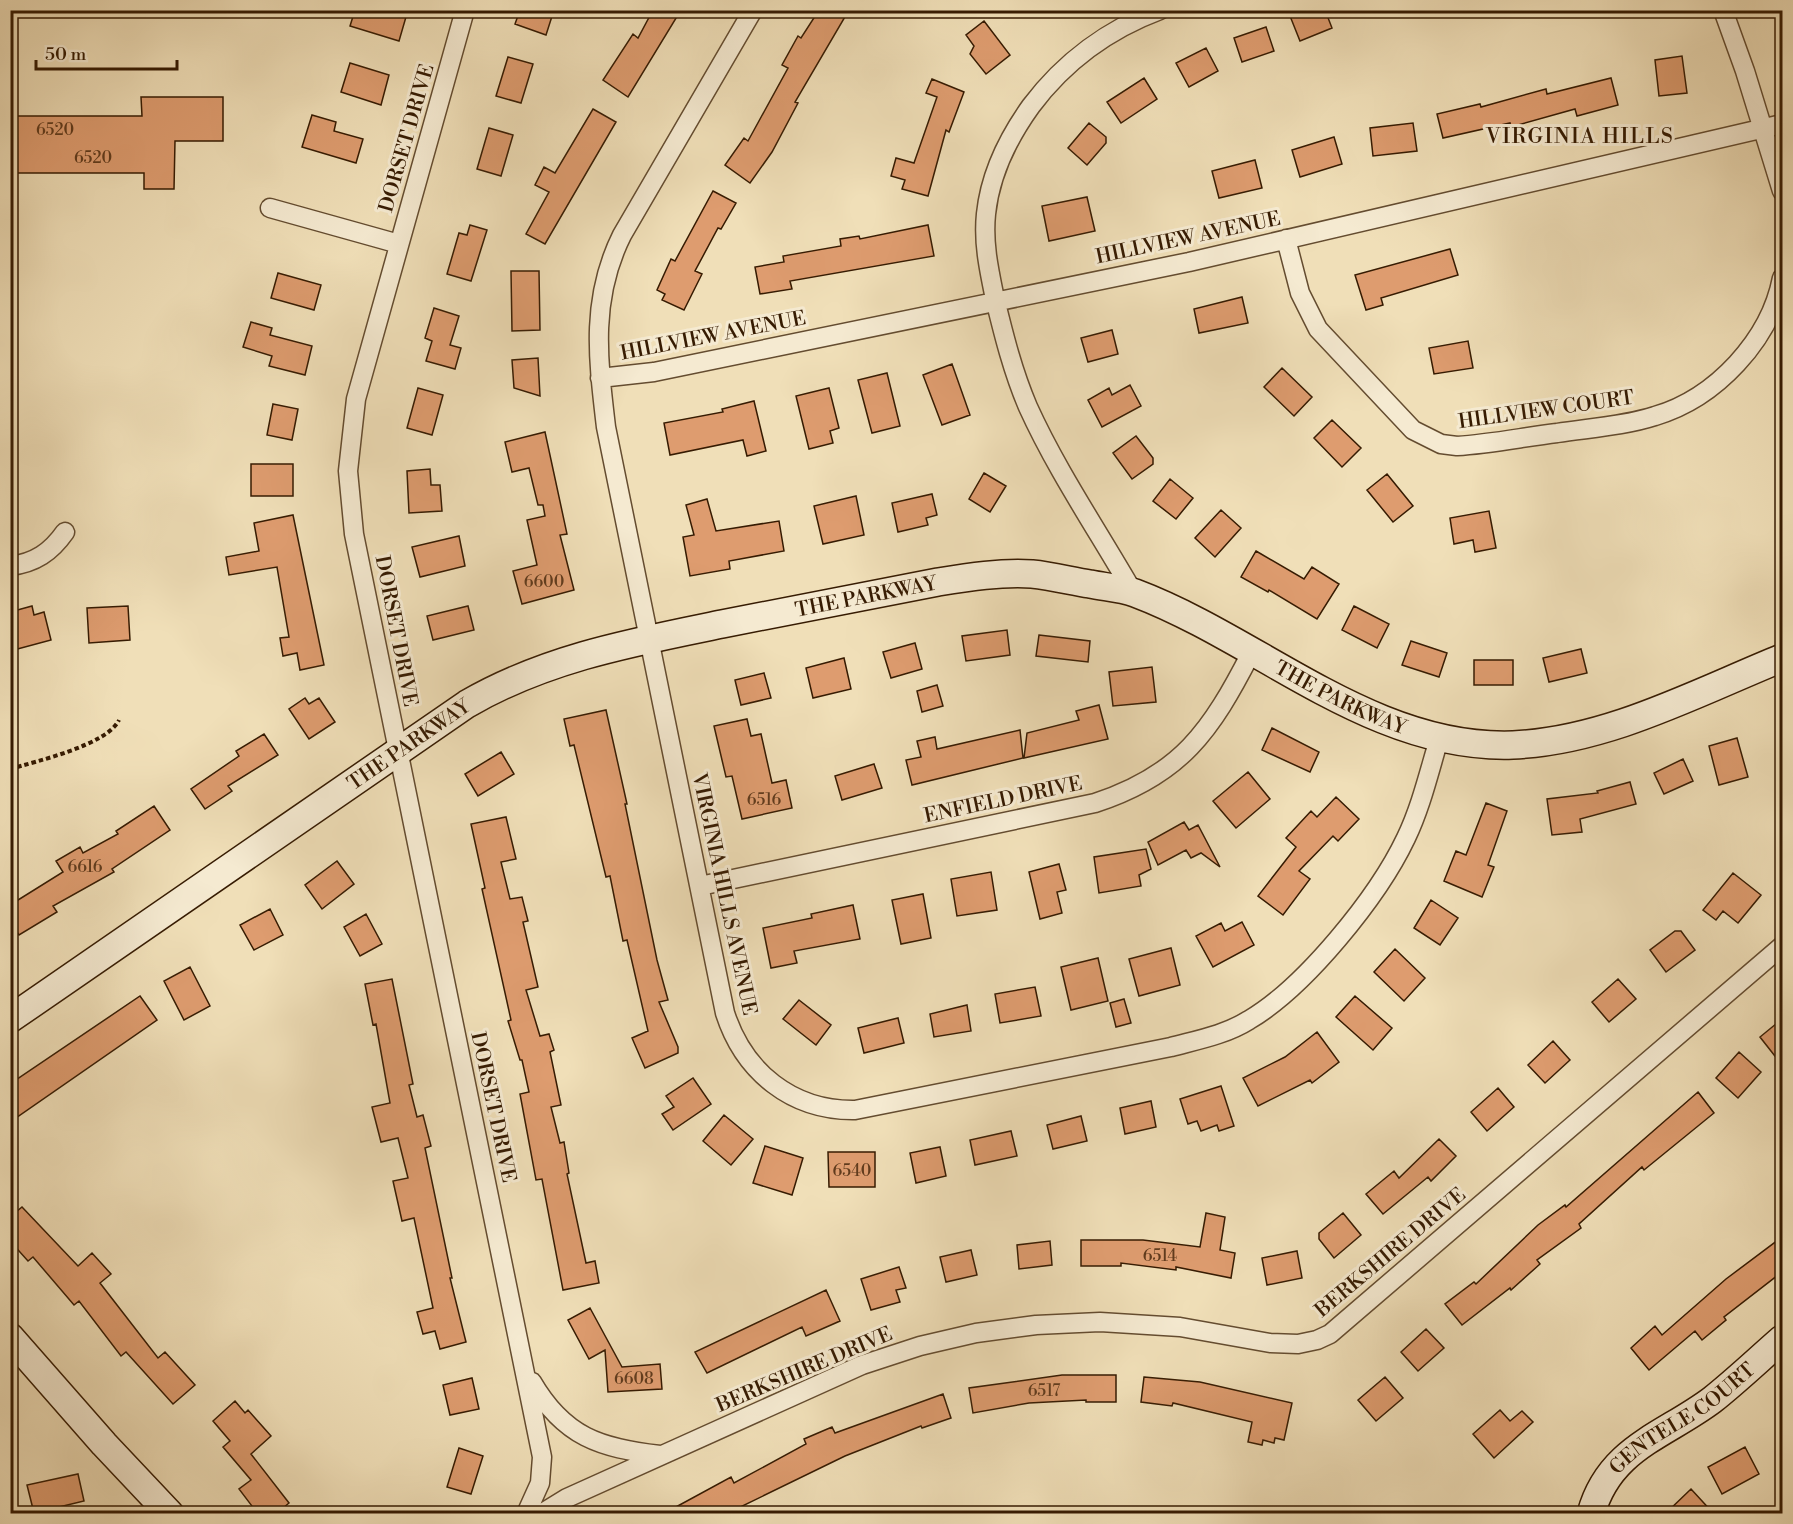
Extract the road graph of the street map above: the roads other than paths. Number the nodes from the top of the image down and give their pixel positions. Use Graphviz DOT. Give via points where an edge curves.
graph roads {
  1 [pos="465,10"];
  2 [pos="753,10"];
  3 [pos="1160,10"];
  4 [pos="1723,10"];
  5 [pos="1782,124"];
  6 [pos="1764,128"];
  7 [pos="1782,191"];
  8 [pos="270,208"];
  9 [pos="1286,239"];
  10 [pos="399,244"];
  11 [pos="1782,278"];
  12 [pos="996,302"];
  13 [pos="600,378"];
  14 [pos="65,532"];
  15 [pos="10,566"];
  16 [pos="1133,592"];
  17 [pos="648,639"];
  18 [pos="1251,653"];
  19 [pos="1782,658"];
  20 [pos="1439,738"];
  21 [pos="398,751"];
  22 [pos="700,885"];
  23 [pos="1782,946"];
  24 [pos="10,1019"];
  25 [pos="10,1337"];
  26 [pos="1782,1340"];
  27 [pos="525,1371"];
  28 [pos="661,1455"];
  29 [pos="1592,1509"];
  30 [pos="170,1514"];
  31 [pos="526,1514"];
  32 [pos="541,1514"];
  1 -- 10 [label="street, DORSET DRIVE"];
  2 -- 13 [label="street, VIRGINIA HILLS AVENUE" via="613,254 598,315"];
  3 -- 12 [label="street" via="1105,37 1066,67 1013,134 998,165 986,213 987,261"];
  4 -- 6 [label="street"];
  5 -- 6 [label="street, HILLVIEW AVENUE"];
  6 -- 7 [label="street"];
  6 -- 9 [label="street, HILLVIEW AVENUE"];
  8 -- 10 [label="street"];
  9 -- 11 [label="street, HILLVIEW COURT" via="1304,304 1327,339 1413,430 1441,444 1457,446 1632,422 1675,409 1717,382 1750,348 1774,305"];
  9 -- 12 [label="street, HILLVIEW AVENUE"];
  10 -- 21 [label="street, DORSET DRIVE" via="356,399 348,471 354,534"];
  12 -- 13 [label="street, HILLVIEW AVENUE" via="654,372"];
  12 -- 16 [label="street" via="1004,341 1029,407 1048,447"];
  13 -- 17 [label="street, VIRGINIA HILLS AVENUE"];
  14 -- 15 [label="street" via="44,556"];
  16 -- 17 [label="street, THE PARKWAY" via="1034,574 980,575"];
  16 -- 18 [label="street, THE PARKWAY"];
  17 -- 21 [label="street, THE PARKWAY" via="566,659 520,676 467,704"];
  17 -- 22 [label="street, VIRGINIA HILLS AVENUE"];
  18 -- 20 [label="street, THE PARKWAY" via="1390,723"];
  18 -- 22 [label="street, ENFIELD DRIVE" via="1226,703 1197,740 1163,771 1123,794"];
  19 -- 20 [label="street, THE PARKWAY" via="1624,723 1585,735 1512,745"];
  20 -- 22 [label="street, VIRGINIA HILLS AVENUE" via="1416,813 1393,864 1308,972 1279,1000 1248,1021 1171,1047 878,1107 842,1110 806,1103 778,1088 748,1061 725,1013"];
  21 -- 24 [label="street, THE PARKWAY"];
  21 -- 27 [label="street, DORSET DRIVE"];
  23 -- 28 [label="street, BERKSHIRE DRIVE" via="1330,1334 1317,1340 1270,1343 1180,1327 1100,1322 976,1333 862,1365"];
  25 -- 30 [label="street"];
  26 -- 29 [label="street, GENTELE COURT" via="1713,1399 1627,1454 1607,1477"];
  27 -- 28 [label="street, DORSET DRIVE" via="547,1409 566,1425 591,1440 624,1451"];
  27 -- 31 [label="street, DORSET DRIVE" via="542,1457 540,1483"];
  28 -- 32 [label="street, BERKSHIRE DRIVE"];
}
